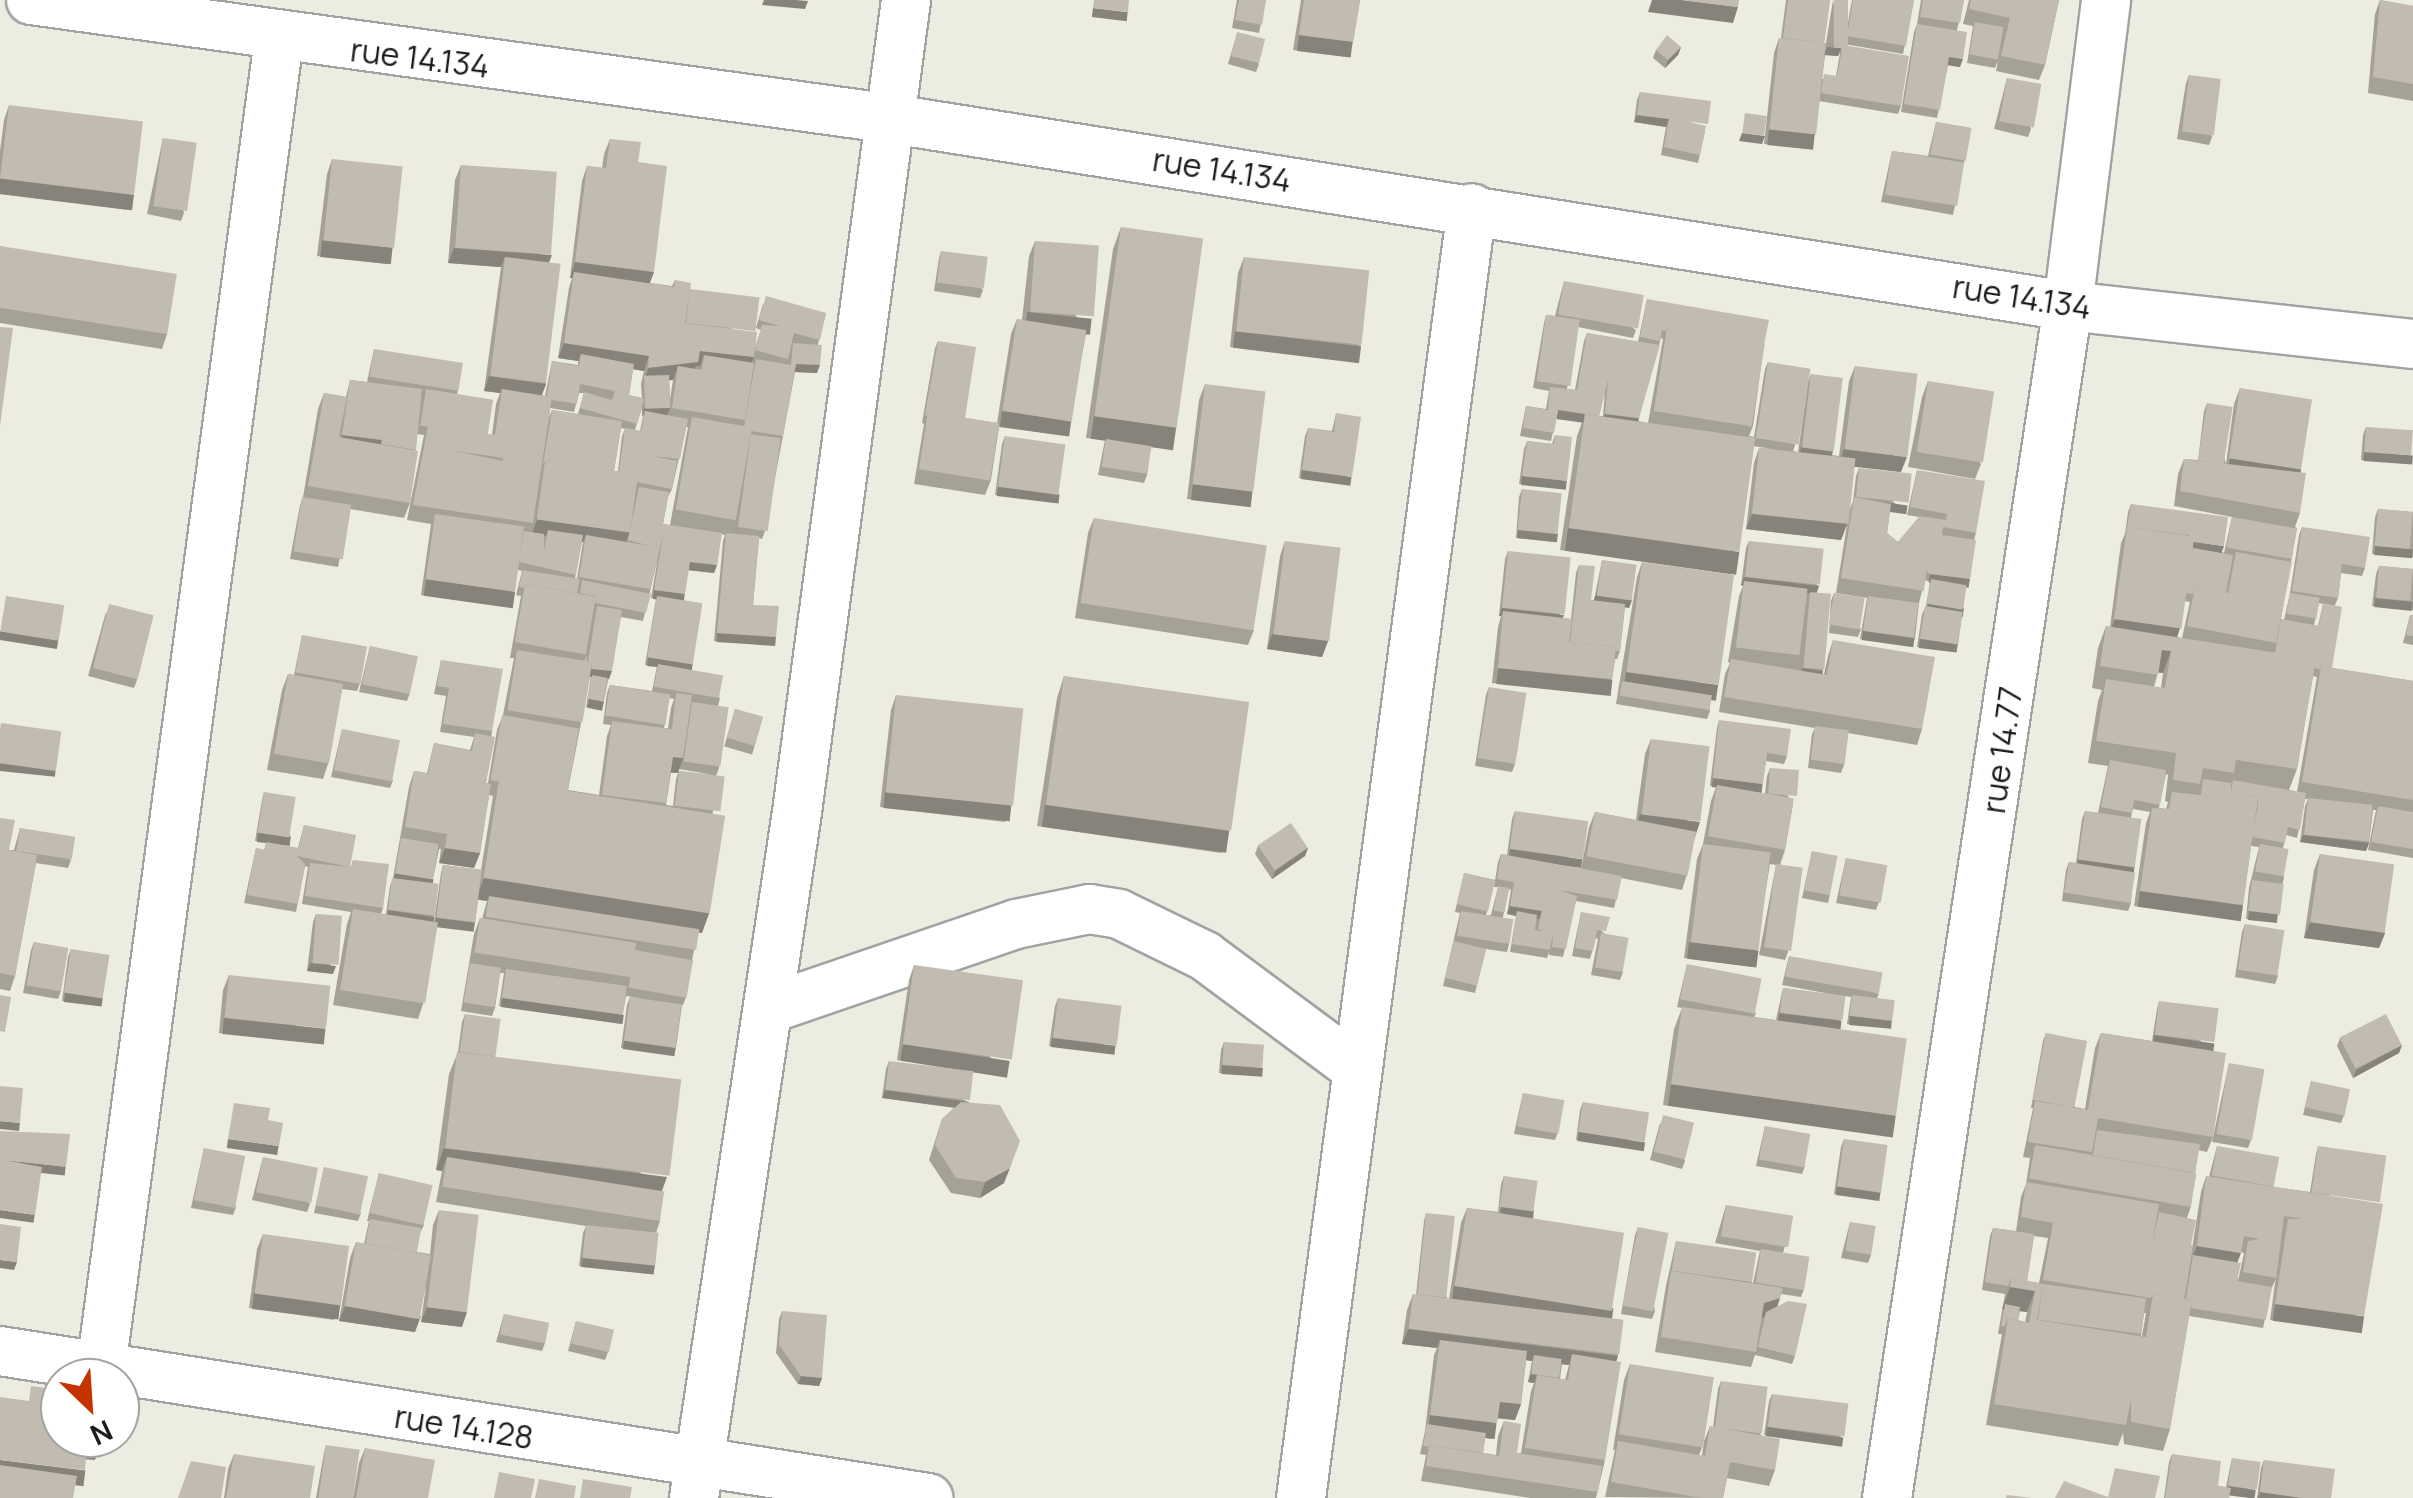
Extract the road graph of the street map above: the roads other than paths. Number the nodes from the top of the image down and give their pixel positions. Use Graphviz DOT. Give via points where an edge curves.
graph roads {
  1 [pos="31,0"];
  2 [pos="906,0"];
  3 [pos="2106,0"];
  4 [pos="280,39"];
  5 [pos="886,118"];
  6 [pos="1472,208"];
  7 [pos="2068,306"];
  8 [pos="2413,344"];
  9 [pos="768,1009"];
  10 [pos="1357,1069"];
  11 [pos="0,1351"];
  12 [pos="42,1358"];
  13 [pos="102,1358"];
  14 [pos="140,1375"];
  15 [pos="696,1481"];
  16 [pos="928,1498"];
  17 [pos="1300,1498"];
  18 [pos="1888,1498"];
  1 -- 4 [label="street, rue 14.134"];
  2 -- 5 [label="street"];
  3 -- 7 [label="street, rue 14.77"];
  4 -- 5 [label="street, rue 14.134"];
  4 -- 13 [label="street"];
  5 -- 6 [label="street, rue 14.134"];
  5 -- 9 [label="street"];
  6 -- 7 [label="street, rue 14.134"];
  6 -- 10 [label="street"];
  7 -- 8 [label="street, rue 14.134"];
  7 -- 18 [label="street, rue 14.77"];
  9 -- 10 [label="street" via="1016,924 1089,909 1119,914 1206,956"];
  9 -- 15 [label="street"];
  10 -- 17 [label="street"];
  11 -- 12 [label="street, rue 14.128"];
  14 -- 15 [label="street, rue 14.128"];
  15 -- 16 [label="street, rue 14.128"];
}
